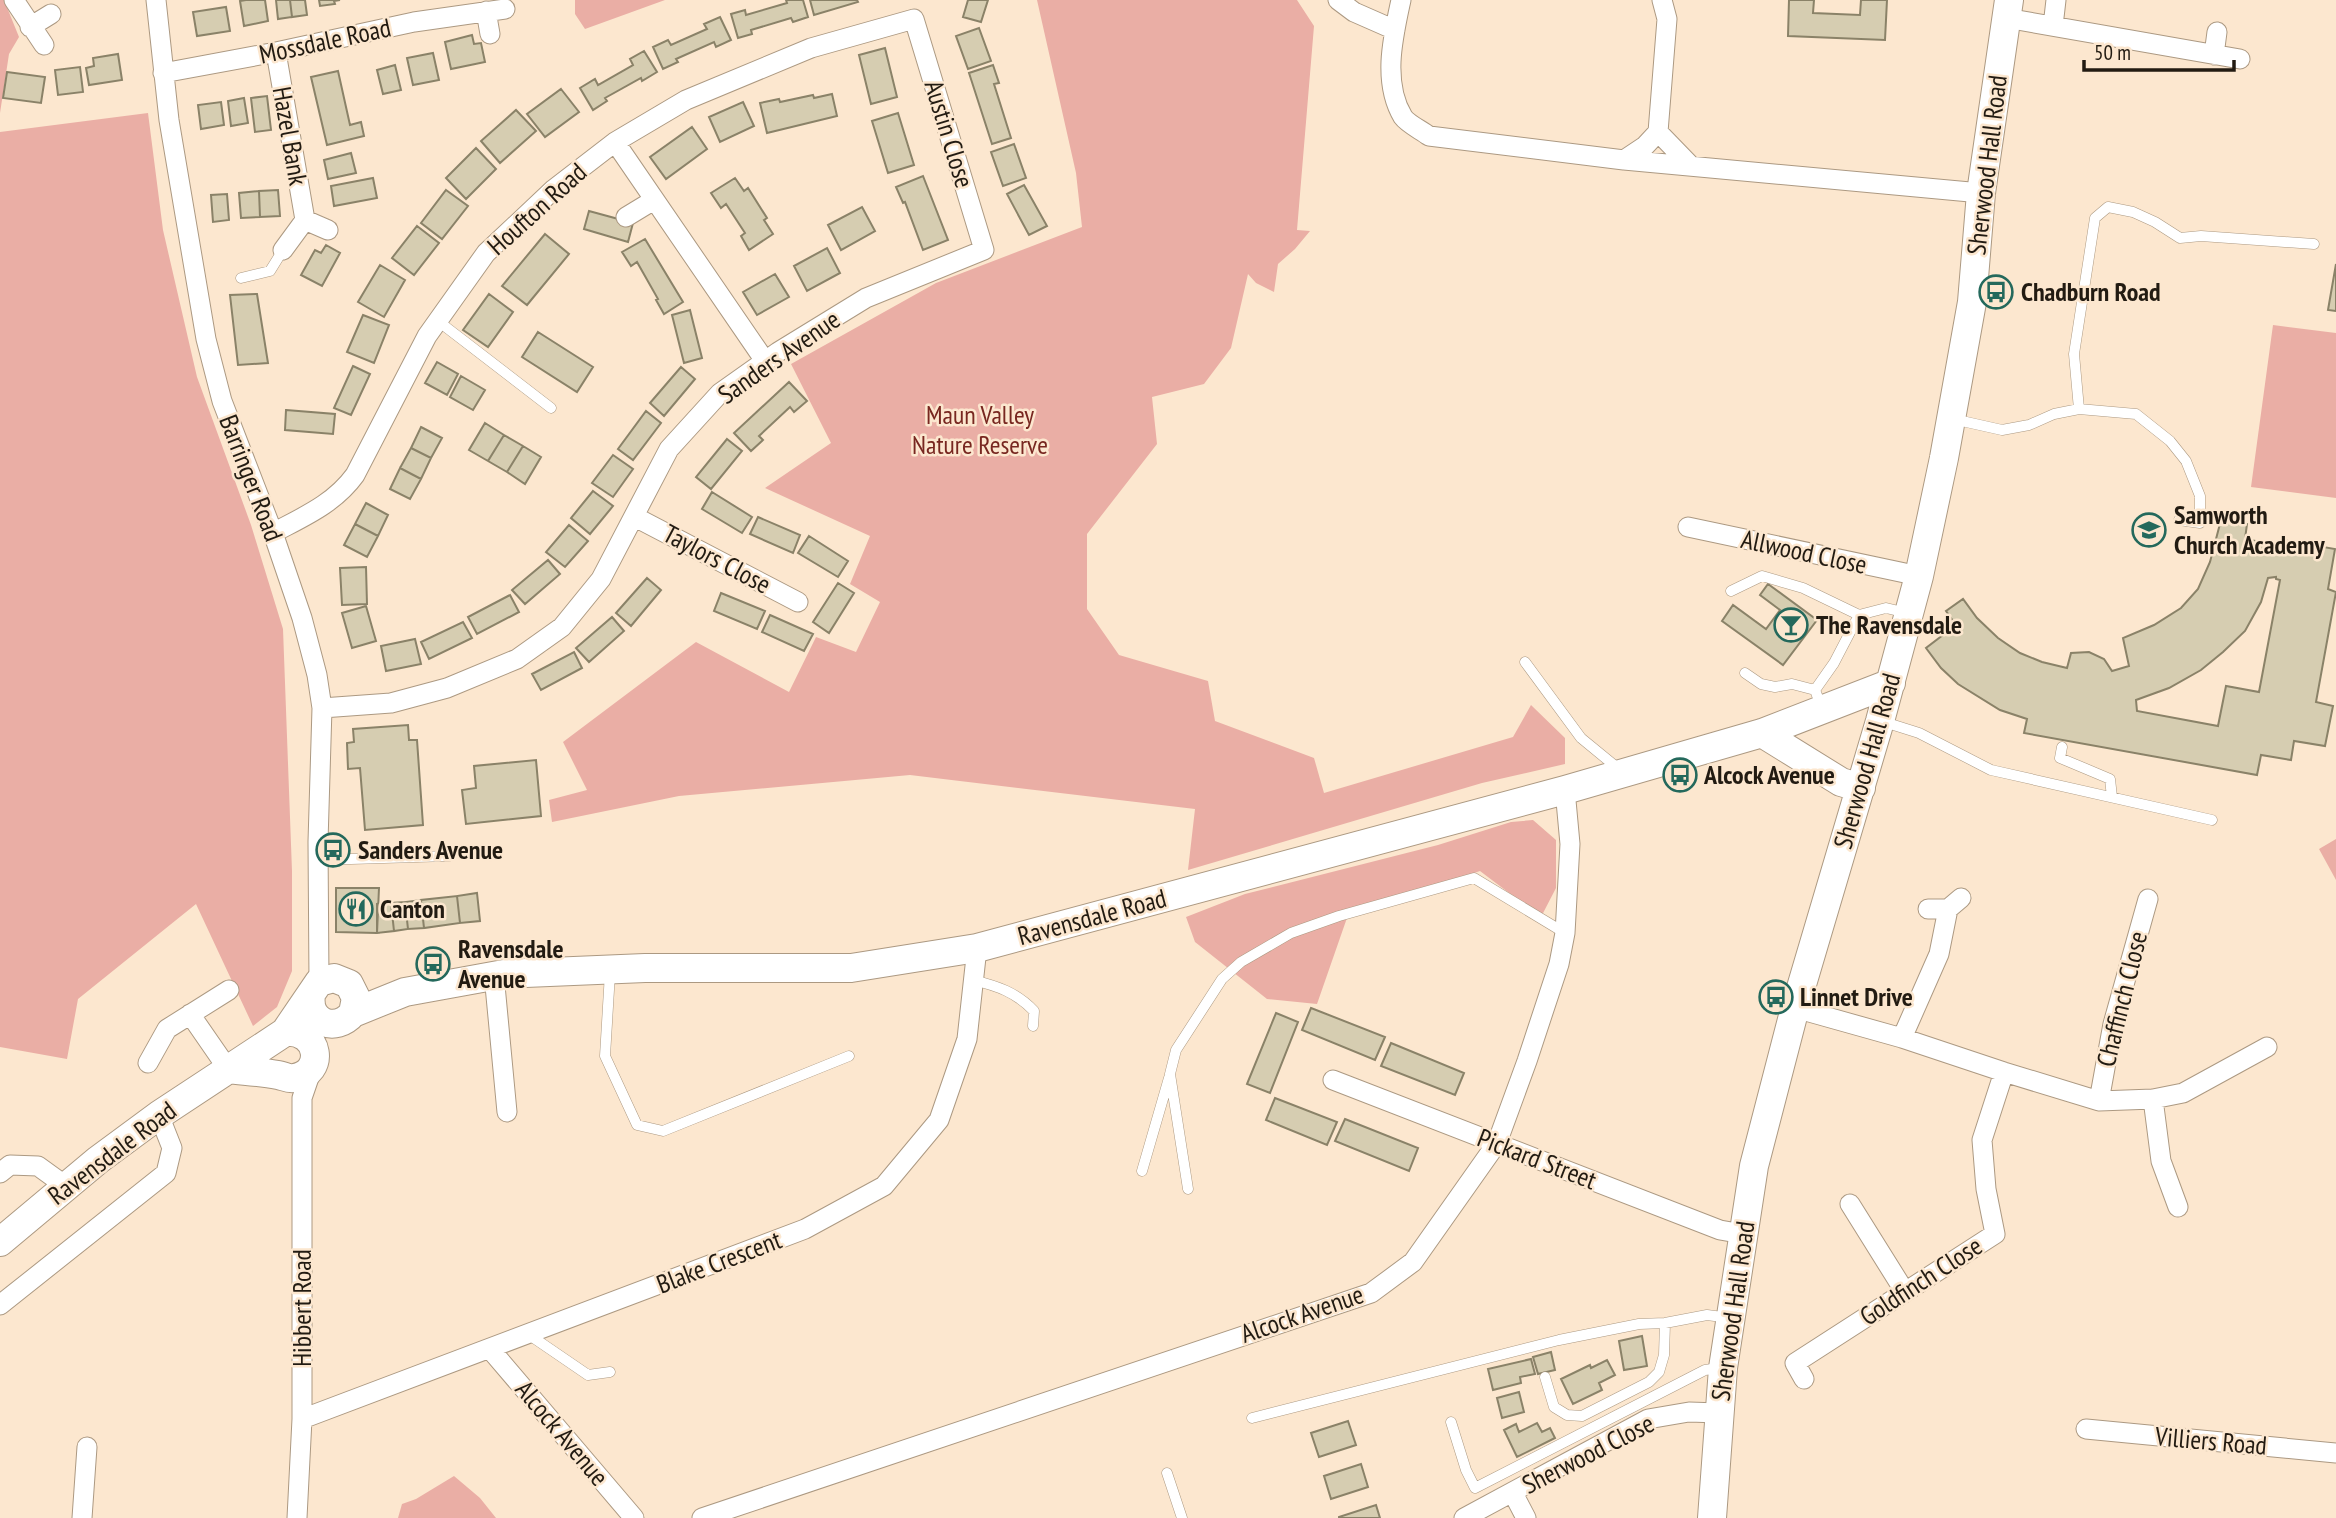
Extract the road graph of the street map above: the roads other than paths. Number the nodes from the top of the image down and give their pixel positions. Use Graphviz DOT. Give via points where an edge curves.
graph roads {
  1 [pos="14,0"];
  2 [pos="156,0"];
  3 [pos="1338,0"];
  4 [pos="1401,0"];
  5 [pos="1662,0"];
  6 [pos="2056,0"];
  7 [pos="2007,9"];
  8 [pos="51,13"];
  9 [pos="914,19"];
  10 [pos="2053,26"];
  11 [pos="30,27"];
  12 [pos="1395,30"];
  13 [pos="2217,32"];
  14 [pos="490,34"];
  15 [pos="44,45"];
  16 [pos="276,52"];
  17 [pos="2214,55"];
  18 [pos="2240,59"];
  19 [pos="163,73"];
  20 [pos="1658,132"];
  21 [pos="615,142"];
  22 [pos="1624,160"];
  23 [pos="1690,165"];
  24 [pos="1981,192"];
  25 [pos="654,200"];
  26 [pos="626,217"];
  27 [pos="304,220"];
  28 [pos="328,230"];
  29 [pos="2314,244"];
  30 [pos="283,250"];
  31 [pos="984,250"];
  32 [pos="241,278"];
  33 [pos="438,321"];
  34 [pos="765,361"];
  35 [pos="551,408"];
  36 [pos="2079,409"];
  37 [pos="1951,418"];
  38 [pos="635,517"];
  39 [pos="2179,520"];
  40 [pos="1688,527"];
  41 [pos="273,533"];
  42 [pos="1919,576"];
  43 [pos="1731,591"];
  44 [pos="798,602"];
  45 [pos="1908,613"];
  46 [pos="1859,615"];
  47 [pos="1525,662"];
  48 [pos="1745,673"];
  49 [pos="1891,682"];
  50 [pos="1825,702"];
  51 [pos="321,708"];
  52 [pos="1881,721"];
  53 [pos="1762,733"];
  54 [pos="2062,747"];
  55 [pos="1623,773"];
  56 [pos="1861,788"];
  57 [pos="1565,790"];
  58 [pos="2112,797"];
  59 [pos="2213,820"];
  60 [pos="450,856"];
  61 [pos="318,860"];
  62 [pos="2148,899"];
  63 [pos="1928,909"];
  64 [pos="1565,933"];
  65 [pos="977,948"];
  66 [pos="611,969"];
  67 [pos="494,975"];
  68 [pos="973,980"];
  69 [pos="229,990"];
  70 [pos="333,991"];
  71 [pos="1795,1008"];
  72 [pos="190,1014"];
  73 [pos="1033,1026"];
  74 [pos="279,1036"];
  75 [pos="1902,1038"];
  76 [pos="2267,1047"];
  77 [pos="849,1056"];
  78 [pos="314,1057"];
  79 [pos="148,1063"];
  80 [pos="228,1069"];
  81 [pos="2004,1072"];
  82 [pos="1170,1074"];
  83 [pos="1333,1080"];
  84 [pos="290,1084"];
  85 [pos="2153,1098"];
  86 [pos="2099,1101"];
  87 [pos="507,1112"];
  88 [pos="159,1115"];
  89 [pos="1497,1143"];
  90 [pos="1142,1171"];
  91 [pos="0,1173"];
  92 [pos="67,1187"];
  93 [pos="1188,1189"];
  94 [pos="1850,1204"];
  95 [pos="2178,1207"];
  96 [pos="1742,1234"];
  97 [pos="0,1242"];
  98 [pos="1905,1292"];
  99 [pos="0,1305"];
  100 [pos="1730,1318"];
  101 [pos="1665,1323"];
  102 [pos="528,1334"];
  103 [pos="490,1349"];
  104 [pos="1723,1367"];
  105 [pos="610,1372"];
  106 [pos="1545,1377"];
  107 [pos="1804,1379"];
  108 [pos="1718,1413"];
  109 [pos="1252,1418"];
  110 [pos="302,1419"];
  111 [pos="1451,1422"];
  112 [pos="2086,1429"];
  113 [pos="87,1447"];
  114 [pos="2336,1453"];
  115 [pos="1167,1473"];
  116 [pos="1513,1493"];
  117 [pos="82,1518"];
  118 [pos="297,1518"];
  119 [pos="634,1518"];
  120 [pos="702,1518"];
  121 [pos="1182,1518"];
  122 [pos="1464,1518"];
  123 [pos="1526,1518"];
  124 [pos="1712,1518"];
  1 -- 11 [label="street"];
  2 -- 19 [label="street, Barringer Road"];
  3 -- 12 [label="street"];
  4 -- 12 [label="street"];
  5 -- 20 [label="street" via="1667,19"];
  6 -- 10 [label="street"];
  7 -- 10 [label="street"];
  7 -- 24 [label="main road, Sherwood Hall Road"];
  8 -- 11 [label="street"];
  9 -- 21 [label="street, Houfton Road" via="811,48 686,100"];
  9 -- 31 [label="street, Austin Close"];
  10 -- 17 [label="street"];
  11 -- 15 [label="street"];
  12 -- 22 [label="street" via="1391,84 1404,119 1429,136"];
  13 -- 17 [label="street"];
  14 -- 16 [label="street, Mossdale Road" via="495,10"];
  16 -- 19 [label="street, Mossdale Road"];
  16 -- 27 [label="street, Hazel Bank"];
  17 -- 18 [label="street"];
  19 -- 41 [label="street, Barringer Road" via="206,339 222,401"];
  20 -- 22 [label="street"];
  20 -- 23 [label="street"];
  21 -- 25 [label="street"];
  21 -- 33 [label="street, Houfton Road" via="554,189 486,253"];
  22 -- 23 [label="street"];
  23 -- 24 [label="street"];
  24 -- 37 [label="main road, Sherwood Hall Road" via="1972,302"];
  25 -- 26 [label="street"];
  25 -- 34 [label="street"];
  27 -- 28 [label="street, Hazel Bank"];
  27 -- 30 [label="street, Hazel Bank"];
  29 -- 36 [label="lane" via="2180,238 2133,212 2108,207 2095,218 2076,340"];
  30 -- 32 [label="lane" via="270,271"];
  31 -- 34 [label="street, Sanders Avenue" via="866,298"];
  33 -- 35 [label="lane"];
  33 -- 41 [label="street, Houfton Road" via="346,487 319,509"];
  34 -- 38 [label="street, Sanders Avenue" via="720,393 669,449"];
  36 -- 37 [label="lane" via="2002,430"];
  36 -- 39 [label="lane" via="2136,414 2170,441 2186,461 2200,496 2200,523"];
  37 -- 42 [label="main road, Sherwood Hall Road"];
  38 -- 44 [label="street, Taylors Close"];
  38 -- 51 [label="street, Sanders Avenue" via="601,579 562,627 517,659 447,688 391,703"];
  40 -- 42 [label="street, Allwood Close"];
  41 -- 51 [label="street, Barringer Road" via="305,630"];
  42 -- 45 [label="main road, Sherwood Hall Road"];
  43 -- 46 [label="lane" via="1762,576 1803,588"];
  45 -- 46 [label="lane" via="1886,608"];
  45 -- 49 [label="main road, Sherwood Hall Road"];
  46 -- 50 [label="lane" via="1834,663"];
  47 -- 55 [label="lane" via="1581,738"];
  48 -- 50 [label="lane" via="1761,684 1792,684"];
  49 -- 50 [label="main road, Ravensdale Road"];
  49 -- 52 [label="main road, Sherwood Hall Road"];
  50 -- 52 [label="main road"];
  50 -- 53 [label="main road, Ravensdale Road"];
  51 -- 61 [label="street, Barringer Road"];
  52 -- 56 [label="main road, Sherwood Hall Road"];
  52 -- 58 [label="lane" via="1919,733 1991,770"];
  53 -- 55 [label="main road, Ravensdale Road"];
  53 -- 56 [label="main road" via="1841,782"];
  54 -- 58 [label="lane" via="2060,758 2110,779"];
  55 -- 57 [label="main road, Ravensdale Road"];
  56 -- 71 [label="main road, Sherwood Hall Road"];
  57 -- 64 [label="street, Alcock Avenue" via="1570,844"];
  57 -- 65 [label="main road, Ravensdale Road"];
  58 -- 59 [label="lane"];
  60 -- 61 [label="lane"];
  61 -- 70 [label="street, Barringer Road"];
  62 -- 86 [label="street, Chaffinch Close" via="2113,1024"];
  63 -- 75 [label="street" via="1954,904 1939,954"];
  64 -- 82 [label="lane" via="1474,878 1291,933 1241,962 1222,979 1176,1050"];
  64 -- 89 [label="street, Alcock Avenue" via="1559,964"];
  65 -- 66 [label="main road, Ravensdale Road" via="851,968"];
  65 -- 68 [label="street, Blake Crescent"];
  66 -- 67 [label="main road, Ravensdale Road"];
  66 -- 77 [label="lane" via="605,1056 637,1125 663,1131"];
  67 -- 70 [label="main road, Ravensdale Road" via="405,992"];
  67 -- 87 [label="street"];
  68 -- 73 [label="lane" via="1002,987 1028,1005 1034,1011"];
  68 -- 102 [label="street, Blake Crescent" via="967,1039 939,1120 884,1186 805,1229"];
  69 -- 72 [label="street"];
  70 -- 74 [label="main road, Ravensdale Road"];
  70 -- 78 [label="main road"];
  71 -- 75 [label="street"];
  71 -- 96 [label="main road, Sherwood Hall Road" via="1754,1166"];
  72 -- 79 [label="street" via="167,1029"];
  72 -- 80 [label="street"];
  74 -- 78 [label="main road" via="300,1033 307,1037"];
  74 -- 80 [label="main road, Ravensdale Road"];
  74 -- 84 [label="main road" via="268,1048 270,1064"];
  75 -- 81 [label="street"];
  76 -- 85 [label="street" via="2183,1093"];
  78 -- 84 [label="main road" via="304,1075"];
  80 -- 84 [label="main road"];
  80 -- 88 [label="main road, Ravensdale Road"];
  81 -- 86 [label="street"];
  81 -- 98 [label="street, Goldfinch Close" via="1982,1140 1995,1234"];
  82 -- 90 [label="lane"];
  82 -- 93 [label="lane"];
  83 -- 89 [label="street, Pickard Street"];
  84 -- 110 [label="street, Hibbert Road"];
  85 -- 86 [label="street"];
  85 -- 95 [label="street" via="2161,1161"];
  88 -- 92 [label="main road, Ravensdale Road"];
  88 -- 99 [label="street" via="172,1147 166,1173"];
  89 -- 96 [label="street, Pickard Street" via="1720,1230"];
  89 -- 120 [label="street, Alcock Avenue" via="1413,1262 1371,1293"];
  91 -- 92 [label="street" via="10,1166 38,1166"];
  92 -- 97 [label="main road, Ravensdale Road"];
  94 -- 98 [label="street"];
  96 -- 100 [label="main road, Sherwood Hall Road"];
  98 -- 107 [label="street, Goldfinch Close" via="1794,1363"];
  100 -- 101 [label="lane" via="1707,1315"];
  100 -- 104 [label="main road, Sherwood Hall Road"];
  101 -- 106 [label="lane" via="1659,1371 1649,1382 1582,1416 1567,1415 1554,1406"];
  101 -- 109 [label="lane" via="1559,1340"];
  102 -- 103 [label="street, Blake Crescent"];
  102 -- 105 [label="lane" via="589,1376"];
  103 -- 110 [label="street, Blake Crescent"];
  103 -- 119 [label="street, Alcock Avenue"];
  104 -- 108 [label="main road, Sherwood Hall Road"];
  104 -- 111 [label="lane" via="1704,1370 1475,1488"];
  108 -- 116 [label="street, Sherwood Close" via="1648,1419"];
  108 -- 124 [label="main road, Sherwood Hall Road"];
  110 -- 118 [label="street, Hibbert Road"];
  112 -- 114 [label="street, Villiers Road"];
  113 -- 117 [label="street"];
  115 -- 121 [label="lane"];
  116 -- 122 [label="street, Sherwood Close"];
  116 -- 123 [label="street"];
}
